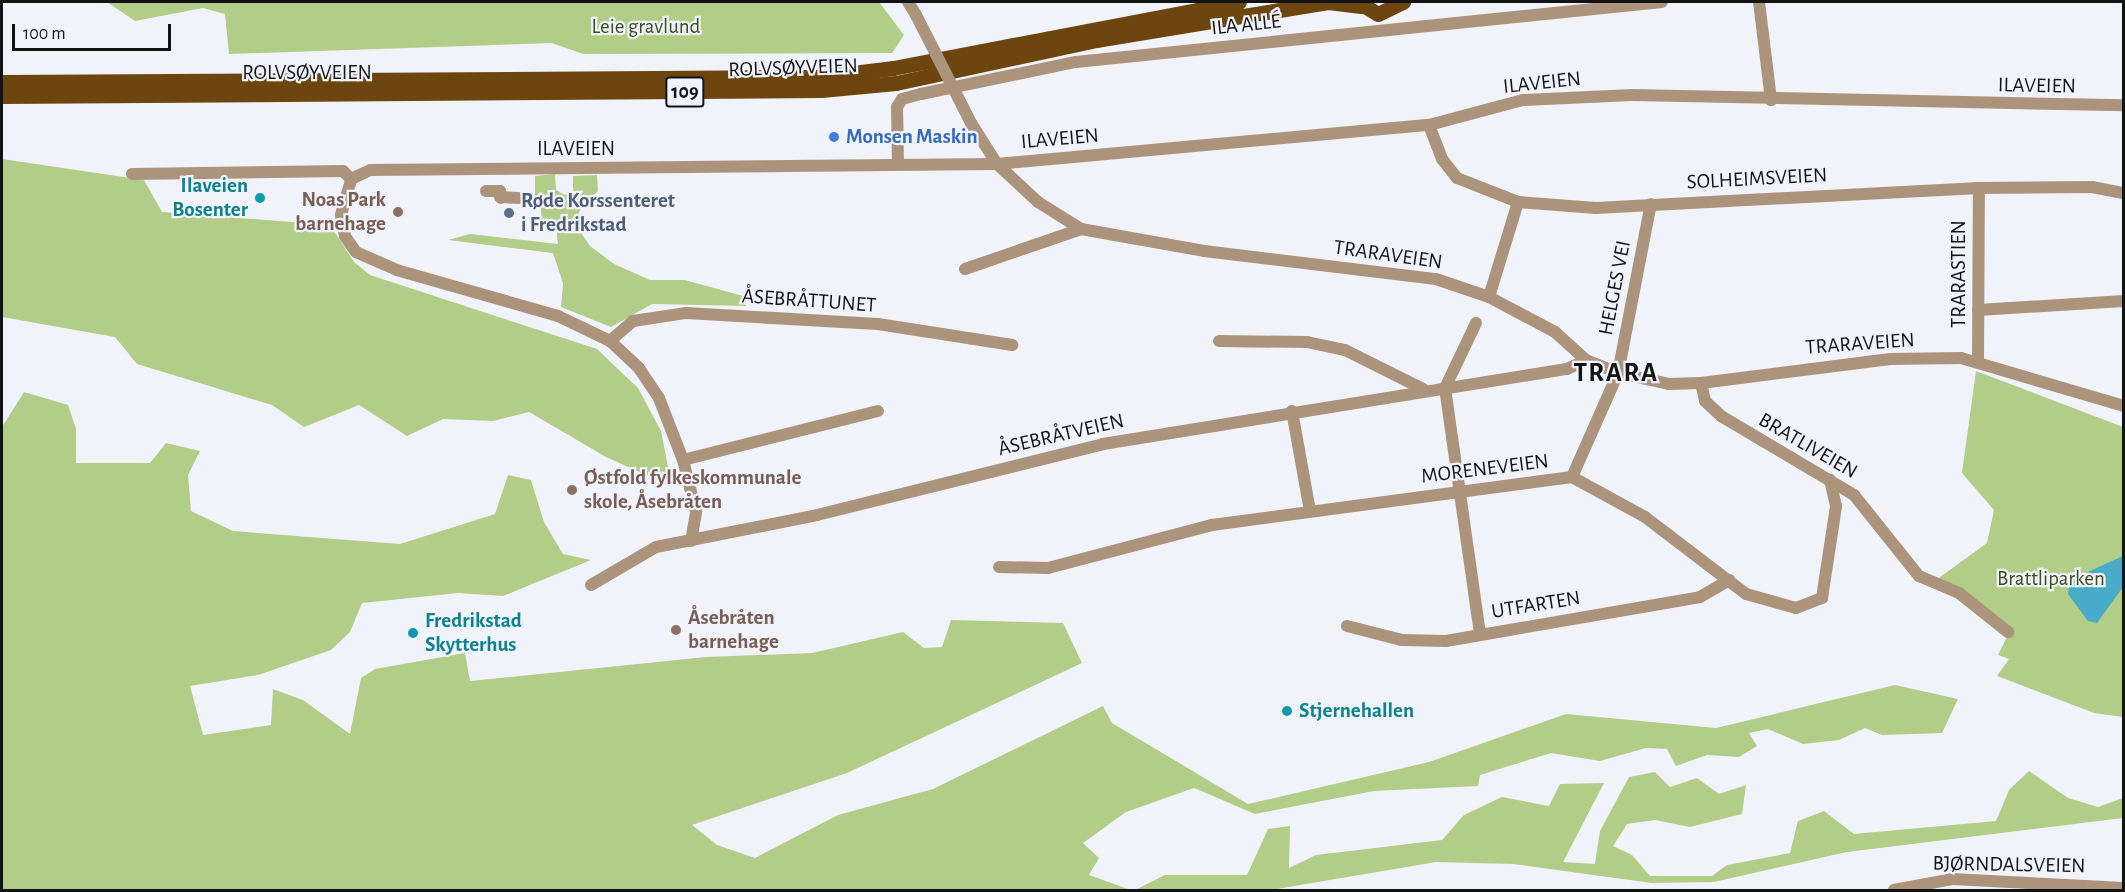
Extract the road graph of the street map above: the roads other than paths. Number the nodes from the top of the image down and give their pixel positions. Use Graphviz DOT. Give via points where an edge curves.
graph roads {
  1 [pos="908,2"];
  2 [pos="1239,2"];
  3 [pos="1403,2"];
  4 [pos="1662,2"];
  5 [pos="1759,2"];
  6 [pos="1360,4"];
  7 [pos="2,82"];
  8 [pos="2,96"];
  9 [pos="1771,100"];
  10 [pos="2124,105"];
  11 [pos="1429,125"];
  12 [pos="898,163"];
  13 [pos="997,164"];
  14 [pos="132,174"];
  15 [pos="351,179"];
  16 [pos="1979,188"];
  17 [pos="486,191"];
  18 [pos="2124,194"];
  19 [pos="518,198"];
  20 [pos="1518,202"];
  21 [pos="1651,204"];
  22 [pos="1081,229"];
  23 [pos="965,269"];
  24 [pos="1489,297"];
  25 [pos="2124,301"];
  26 [pos="1978,310"];
  27 [pos="1476,323"];
  28 [pos="610,341"];
  29 [pos="1219,341"];
  30 [pos="1012,345"];
  31 [pos="1571,347"];
  32 [pos="1586,360"];
  33 [pos="1978,360"];
  34 [pos="1554,371"];
  35 [pos="1618,373"];
  36 [pos="1701,383"];
  37 [pos="1445,388"];
  38 [pos="1423,389"];
  39 [pos="2124,406"];
  40 [pos="878,411"];
  41 [pos="1292,411"];
  42 [pos="683,460"];
  43 [pos="1572,477"];
  44 [pos="1830,480"];
  45 [pos="1460,492"];
  46 [pos="1310,511"];
  47 [pos="691,541"];
  48 [pos="999,567"];
  49 [pos="1729,580"];
  50 [pos="591,585"];
  51 [pos="1347,626"];
  52 [pos="2008,632"];
  53 [pos="1480,634"];
  54 [pos="2124,888"];
  55 [pos="1894,891"];
  1 -- 13 [label="street, TRARAVEIEN, bridge" via="971,123"];
  2 -- 7 [label="main road, ROLVSØYVEIEN / 109" via="893,69 820,76"];
  3 -- 6 [label="main road, 109" via="1378,14"];
  4 -- 12 [label="street, ILA ALLÉ" via="1076,62 921,94 902,99 897,107"];
  5 -- 9 [label="street"];
  6 -- 8 [label="main road, ROLVSØYVEIEN / 109" via="1328,2 1096,40 896,83 821,90"];
  9 -- 10 [label="street, ILAVEIEN"];
  9 -- 11 [label="street, ILAVEIEN" via="1632,95 1523,100"];
  11 -- 13 [label="street, ILAVEIEN"];
  11 -- 20 [label="street, SOLHEIMSVEIEN" via="1442,159 1457,178"];
  12 -- 13 [label="street, ILAVEIEN"];
  12 -- 15 [label="street, ILAVEIEN" via="370,170"];
  13 -- 22 [label="street, TRARAVEIEN" via="1038,202"];
  14 -- 15 [label="street" via="343,171"];
  15 -- 28 [label="street" via="341,214 345,236 356,252 397,270 558,316"];
  16 -- 18 [label="street, SOLHEIMSVEIEN" via="2092,187"];
  16 -- 21 [label="street, SOLHEIMSVEIEN"];
  16 -- 26 [label="street, TRARASTIEN"];
  17 -- 19 [label="street" via="500,191 500,198"];
  20 -- 21 [label="street, SOLHEIMSVEIEN" via="1596,208"];
  20 -- 24 [label="street"];
  21 -- 35 [label="street, HELGES VEI"];
  22 -- 23 [label="street"];
  22 -- 24 [label="street, TRARAVEIEN" via="1204,251 1436,279"];
  24 -- 31 [label="street, TRARAVEIEN" via="1555,332"];
  25 -- 26 [label="street"];
  26 -- 33 [label="street, TRARASTIEN"];
  27 -- 37 [label="street"];
  28 -- 30 [label="street, ÅSEBRÅTTUNET" via="633,321 686,313 878,324"];
  28 -- 42 [label="street" via="649,381"];
  29 -- 38 [label="street" via="1307,342 1345,350"];
  31 -- 32 [label="street, TRARAVEIEN"];
  31 -- 34 [label="street"];
  32 -- 34 [label="street, ÅSEBRÅTVEIEN"];
  32 -- 35 [label="street, TRARAVEIEN"];
  33 -- 36 [label="street, TRARAVEIEN" via="1890,359"];
  33 -- 39 [label="street, TRARAVEIEN" via="2076,396"];
  34 -- 37 [label="street, ÅSEBRÅTVEIEN"];
  35 -- 36 [label="street, TRARAVEIEN" via="1669,384"];
  35 -- 43 [label="street, HELGES VEI"];
  36 -- 44 [label="street, BRATLIVEIEN" via="1705,401 1721,416"];
  37 -- 38 [label="street, ÅSEBRÅTVEIEN"];
  37 -- 45 [label="street"];
  38 -- 41 [label="street, ÅSEBRÅTVEIEN"];
  40 -- 42 [label="street"];
  41 -- 46 [label="street"];
  41 -- 47 [label="street, ÅSEBRÅTVEIEN" via="1103,444"];
  42 -- 47 [label="street" via="696,512"];
  43 -- 45 [label="street, MORENEVEIEN"];
  43 -- 49 [label="street, MORENEVEIEN" via="1628,506"];
  44 -- 49 [label="street, MORENEVEIEN" via="1836,506 1822,598 1807,606 1778,607 1746,594"];
  44 -- 52 [label="street, BRATLIVEIEN" via="1854,495 1920,576 1959,593"];
  45 -- 46 [label="street, MORENEVEIEN"];
  45 -- 53 [label="street"];
  46 -- 48 [label="street, MORENEVEIEN" via="1212,525 1048,568"];
  47 -- 50 [label="street, ÅSEBRÅTVEIEN" via="656,547"];
  49 -- 53 [label="street, UTFARTEN" via="1700,597"];
  51 -- 53 [label="street, UTFARTEN" via="1428,642"];
  54 -- 55 [label="street, BJØRNDALSVEIEN" via="1952,879"];
}
